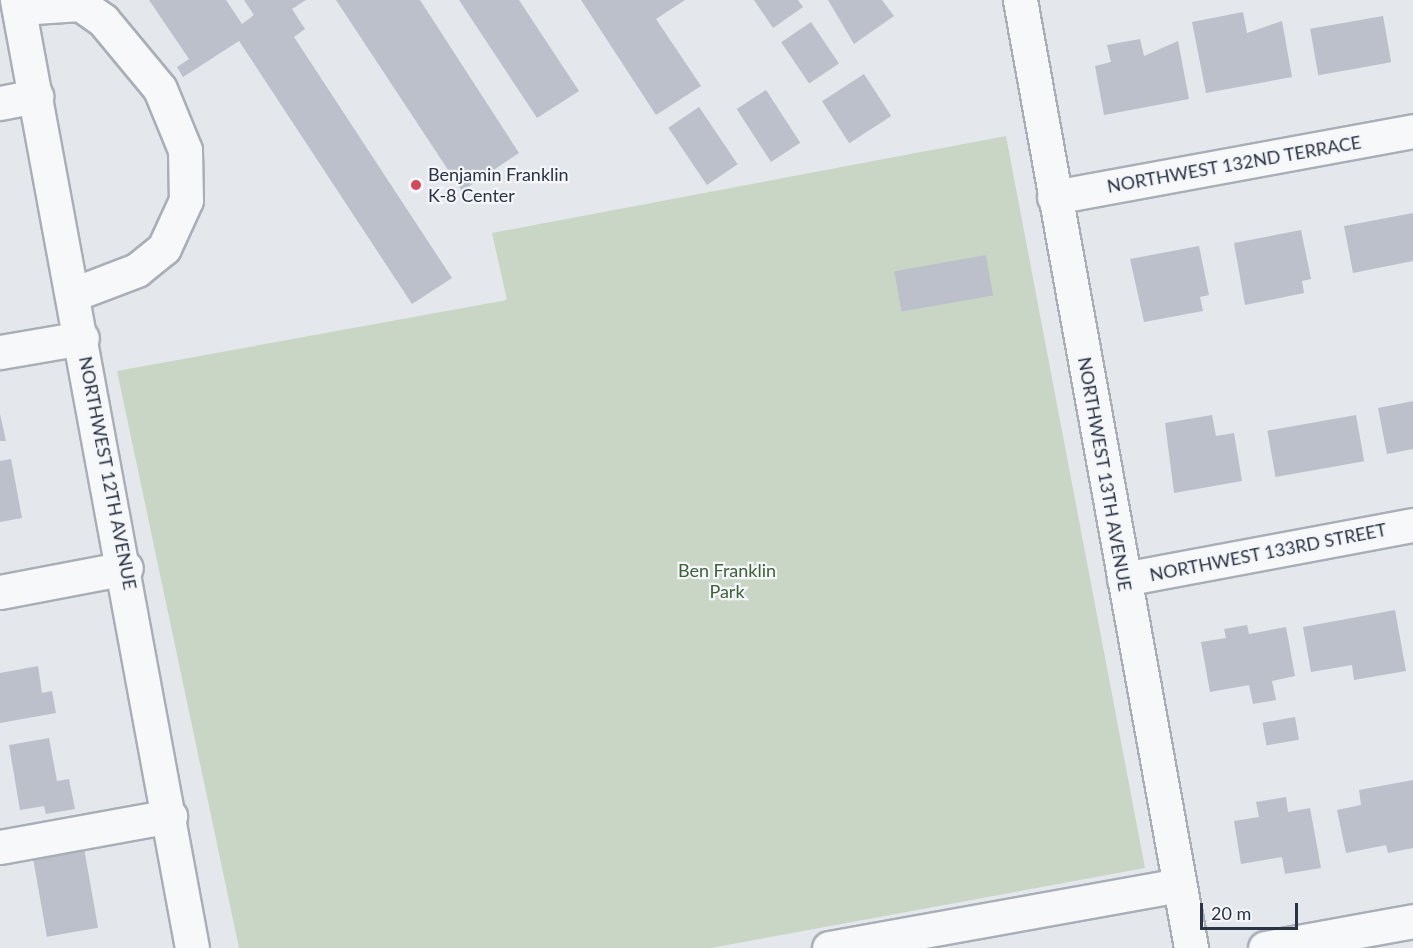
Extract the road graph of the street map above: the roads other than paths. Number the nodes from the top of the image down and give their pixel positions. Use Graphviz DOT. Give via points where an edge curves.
graph roads {
  1 [pos="1020,0"];
  2 [pos="18,4"];
  3 [pos="36,96"];
  4 [pos="0,103"];
  5 [pos="1413,131"];
  6 [pos="1054,196"];
  7 [pos="74,294"];
  8 [pos="82,338"];
  9 [pos="0,352"];
  10 [pos="1413,525"];
  11 [pos="126,568"];
  12 [pos="1124,579"];
  13 [pos="0,592"];
  14 [pos="170,816"];
  15 [pos="0,847"];
  16 [pos="1178,885"];
  17 [pos="1413,921"];
  18 [pos="192,948"];
  19 [pos="829,948"];
  20 [pos="1191,948"];
  21 [pos="1265,948"];
  1 -- 6 [label="street, NORTHWEST 13TH AVENUE"];
  2 -- 3 [label="street, NORTHWEST 12TH AVENUE"];
  2 -- 7 [label="street" via="80,4 103,20 160,89 185,150 186,200 164,248 137,270"];
  3 -- 4 [label="street"];
  3 -- 7 [label="street, NORTHWEST 12TH AVENUE"];
  5 -- 6 [label="street, NORTHWEST 132ND TERRACE"];
  6 -- 12 [label="street, NORTHWEST 13TH AVENUE"];
  7 -- 8 [label="street, NORTHWEST 12TH AVENUE"];
  8 -- 9 [label="street"];
  8 -- 11 [label="street, NORTHWEST 12TH AVENUE"];
  10 -- 12 [label="street, NORTHWEST 133RD STREET"];
  11 -- 13 [label="street"];
  11 -- 14 [label="street, NORTHWEST 12TH AVENUE"];
  12 -- 16 [label="street, NORTHWEST 13TH AVENUE"];
  14 -- 15 [label="street"];
  14 -- 18 [label="street, NORTHWEST 12TH AVENUE"];
  16 -- 19 [label="street"];
  16 -- 20 [label="street, NORTHWEST 13TH AVENUE"];
  17 -- 21 [label="street"];
}
